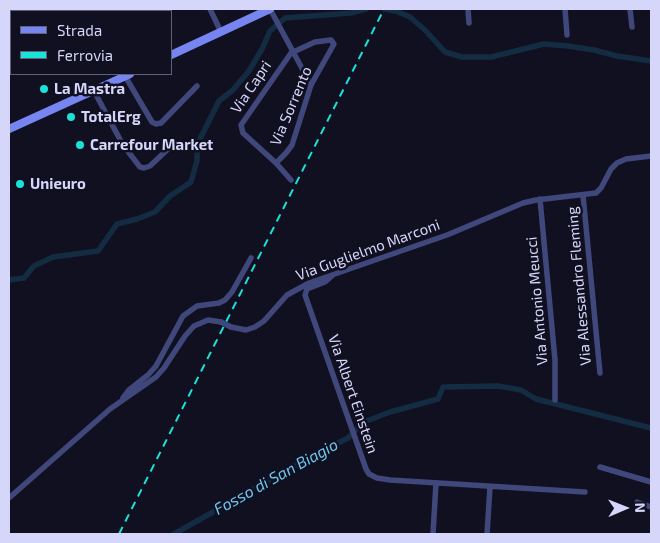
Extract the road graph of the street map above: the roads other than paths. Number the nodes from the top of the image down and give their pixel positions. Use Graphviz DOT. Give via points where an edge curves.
graph roads {
  1 [pos="210,9"];
  2 [pos="270,9"];
  3 [pos="468,9"];
  4 [pos="564,9"];
  5 [pos="630,9"];
  6 [pos="469,23"];
  7 [pos="632,27"];
  8 [pos="221,32"];
  9 [pos="567,34"];
  10 [pos="292,51"];
  11 [pos="172,55"];
  12 [pos="128,75"];
  13 [pos="311,85"];
  14 [pos="197,86"];
  15 [pos="94,91"];
  16 [pos="9,129"];
  17 [pos="168,149"];
  18 [pos="651,156"];
  19 [pos="276,164"];
  20 [pos="291,180"];
  21 [pos="583,195"];
  22 [pos="540,199"];
  23 [pos="251,258"];
  24 [pos="334,273"];
  25 [pos="600,374"];
  26 [pos="122,400"];
  27 [pos="555,400"];
  28 [pos="600,468"];
  29 [pos="651,482"];
  30 [pos="436,483"];
  31 [pos="490,487"];
  32 [pos="585,492"];
  33 [pos="9,498"];
  34 [pos="636,502"];
  35 [pos="651,507"];
  36 [pos="432,534"];
  37 [pos="487,534"];
  1 -- 8 [label="street"];
  2 -- 8 [label="street"];
  2 -- 10 [label="street"];
  3 -- 6 [label="street"];
  4 -- 9 [label="street"];
  5 -- 7 [label="street"];
  8 -- 11 [label="street"];
  10 -- 13 [label="street"];
  10 -- 13 [label="street, Via Sorrento" via="316,42 333,42"];
  10 -- 19 [label="street, Via Capri" via="240,125 242,132"];
  12 -- 14 [label="street" via="156,124 161,123"];
  12 -- 15 [label="street"];
  13 -- 19 [label="street, Via Sorrento" via="292,145"];
  15 -- 16 [label="street"];
  15 -- 17 [label="street" via="123,146 140,167 150,166"];
  18 -- 21 [label="street, Via Guglielmo Marconi" via="619,162 611,169 599,192"];
  19 -- 20 [label="street, Via Capri"];
  21 -- 22 [label="street, Via Guglielmo Marconi"];
  21 -- 25 [label="street, Via Alessandro Fleming"];
  22 -- 24 [label="street, Via Guglielmo Marconi" via="523,202 453,233"];
  22 -- 27 [label="street, Via Antonio Meucci" via="555,356"];
  23 -- 26 [label="street" via="227,299 221,303 197,306 183,316 156,366"];
  24 -- 26 [label="street, Via Guglielmo Marconi, bridge" via="289,293 254,328 243,330 208,320 195,325 160,373"];
  24 -- 30 [label="street, Via Albert Einstein" via="325,282 306,290 305,294 366,469 371,476 381,479"];
  26 -- 33 [label="street, Via Guglielmo Marconi"];
  28 -- 29 [label="street"];
  30 -- 31 [label="street, Via Albert Einstein"];
  30 -- 36 [label="street"];
  31 -- 32 [label="street, Via Albert Einstein"];
  31 -- 37 [label="street"];
  34 -- 35 [label="street"];
}
